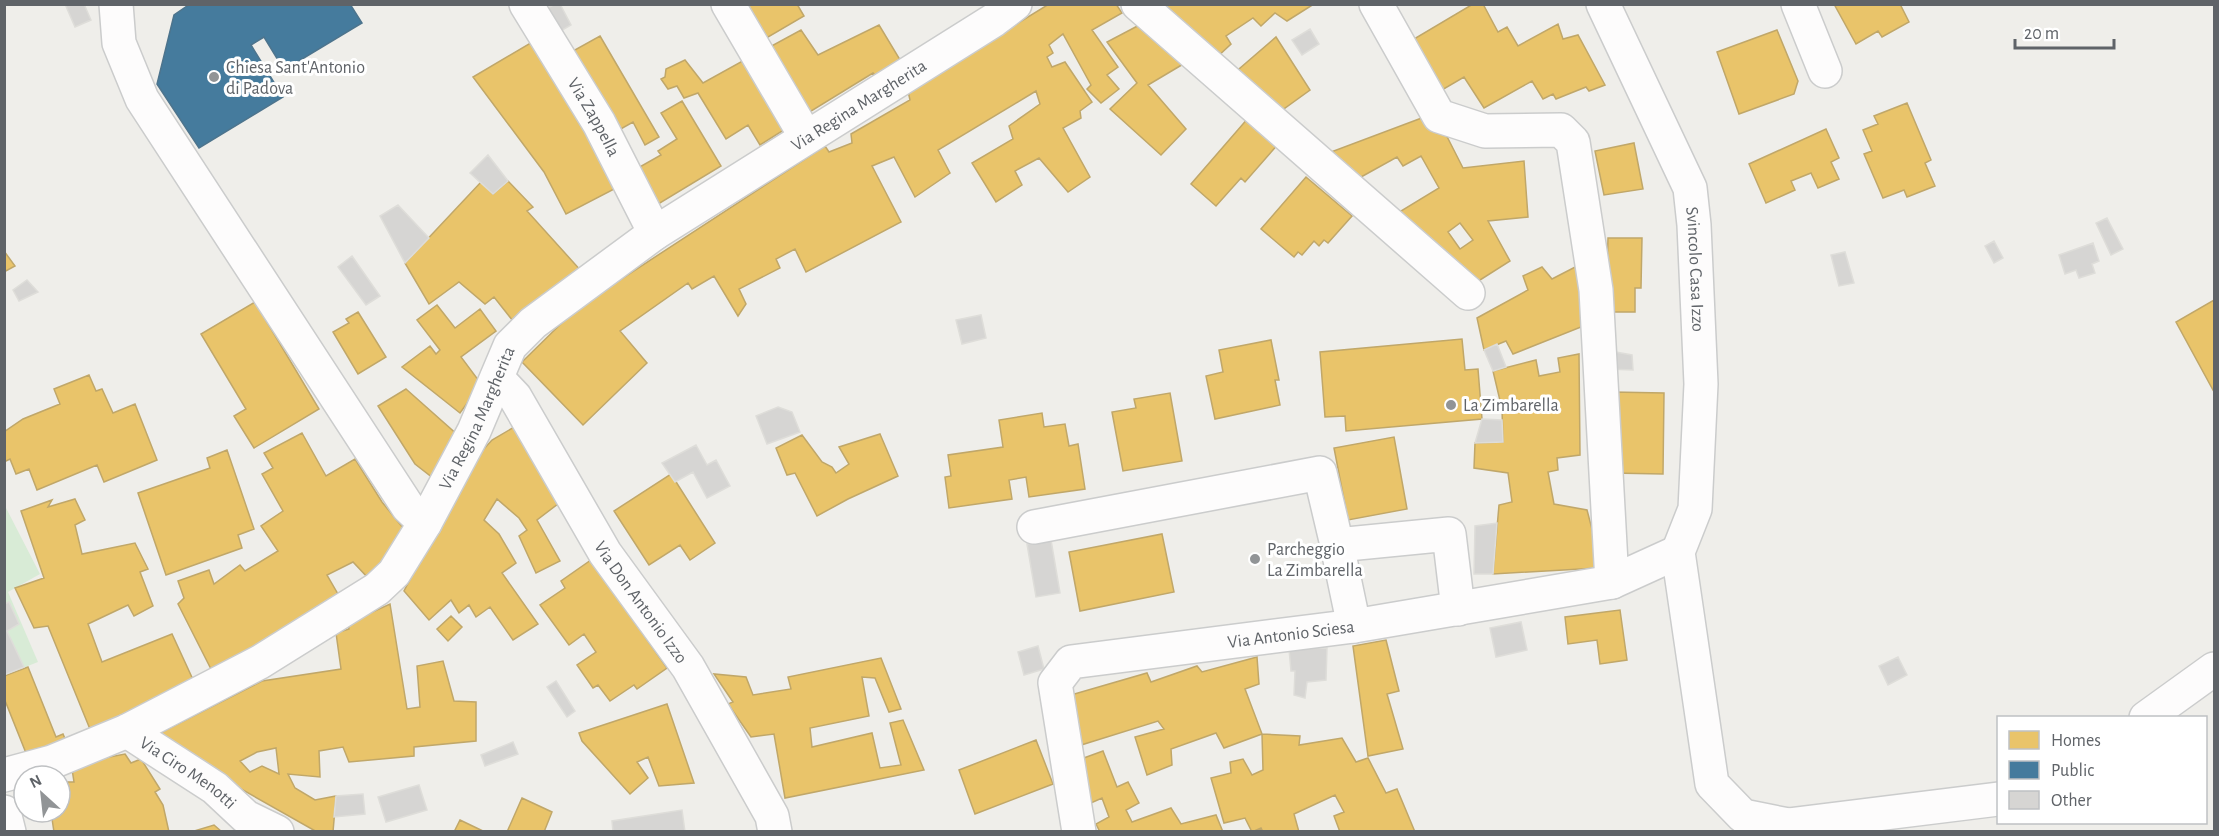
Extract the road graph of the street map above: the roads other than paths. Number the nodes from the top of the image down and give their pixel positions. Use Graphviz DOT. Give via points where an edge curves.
graph roads {
  1 [pos="116,4"];
  2 [pos="526,4"];
  3 [pos="728,4"];
  4 [pos="1138,4"];
  5 [pos="1376,4"];
  6 [pos="1604,4"];
  7 [pos="1798,4"];
  8 [pos="998,10"];
  9 [pos="1826,71"];
  10 [pos="806,137"];
  11 [pos="655,233"];
  12 [pos="1468,293"];
  13 [pos="497,378"];
  14 [pos="425,523"];
  15 [pos="1034,527"];
  16 [pos="1337,545"];
  17 [pos="1678,552"];
  18 [pos="1612,582"];
  19 [pos="1458,609"];
  20 [pos="1354,626"];
  21 [pos="2214,669"];
  22 [pos="2147,716"];
  23 [pos="127,731"];
  24 [pos="4,775"];
  25 [pos="1997,799"];
  26 [pos="4,812"];
  27 [pos="1788,828"];
  28 [pos="9,831"];
  29 [pos="277,831"];
  30 [pos="775,831"];
  31 [pos="1079,831"];
  1 -- 14 [label="street" via="119,43 142,99 408,507"];
  2 -- 11 [label="street, Via Zappella" via="599,123"];
  3 -- 10 [label="street"];
  4 -- 12 [label="street"];
  5 -- 18 [label="street" via="1439,116 1485,132 1561,130 1573,142 1596,290"];
  6 -- 17 [label="street, Svincolo Casa Izzo" via="1690,188 1701,384 1695,509"];
  7 -- 9 [label="street"];
  8 -- 10 [label="street, Via Regina Margherita"];
  10 -- 11 [label="street, Via Regina Margherita"];
  11 -- 13 [label="street, Via Regina Margherita" via="533,322 510,346"];
  13 -- 14 [label="street, Via Regina Margherita"];
  13 -- 30 [label="street, Via Don Antonio Izzo" via="515,397 605,553 688,667 772,816"];
  14 -- 23 [label="street, Via Regina Margherita" via="394,573 377,589 260,662"];
  15 -- 16 [label="street" via="1320,473"];
  16 -- 19 [label="street" via="1449,534"];
  16 -- 20 [label="street"];
  17 -- 18 [label="street, Via Antonio Sciesa"];
  17 -- 27 [label="street" via="1712,784 1743,816"];
  18 -- 19 [label="street, Via Antonio Sciesa"];
  19 -- 20 [label="street, Via Antonio Sciesa"];
  20 -- 31 [label="street, Via Antonio Sciesa" via="1071,662 1055,683"];
  21 -- 22 [label="street"];
  23 -- 24 [label="street, Via Regina Margherita" via="52,762"];
  23 -- 29 [label="street, Via Ciro Menotti" via="215,788 246,817"];
  25 -- 27 [label="street"];
  26 -- 28 [label="street"];
}
